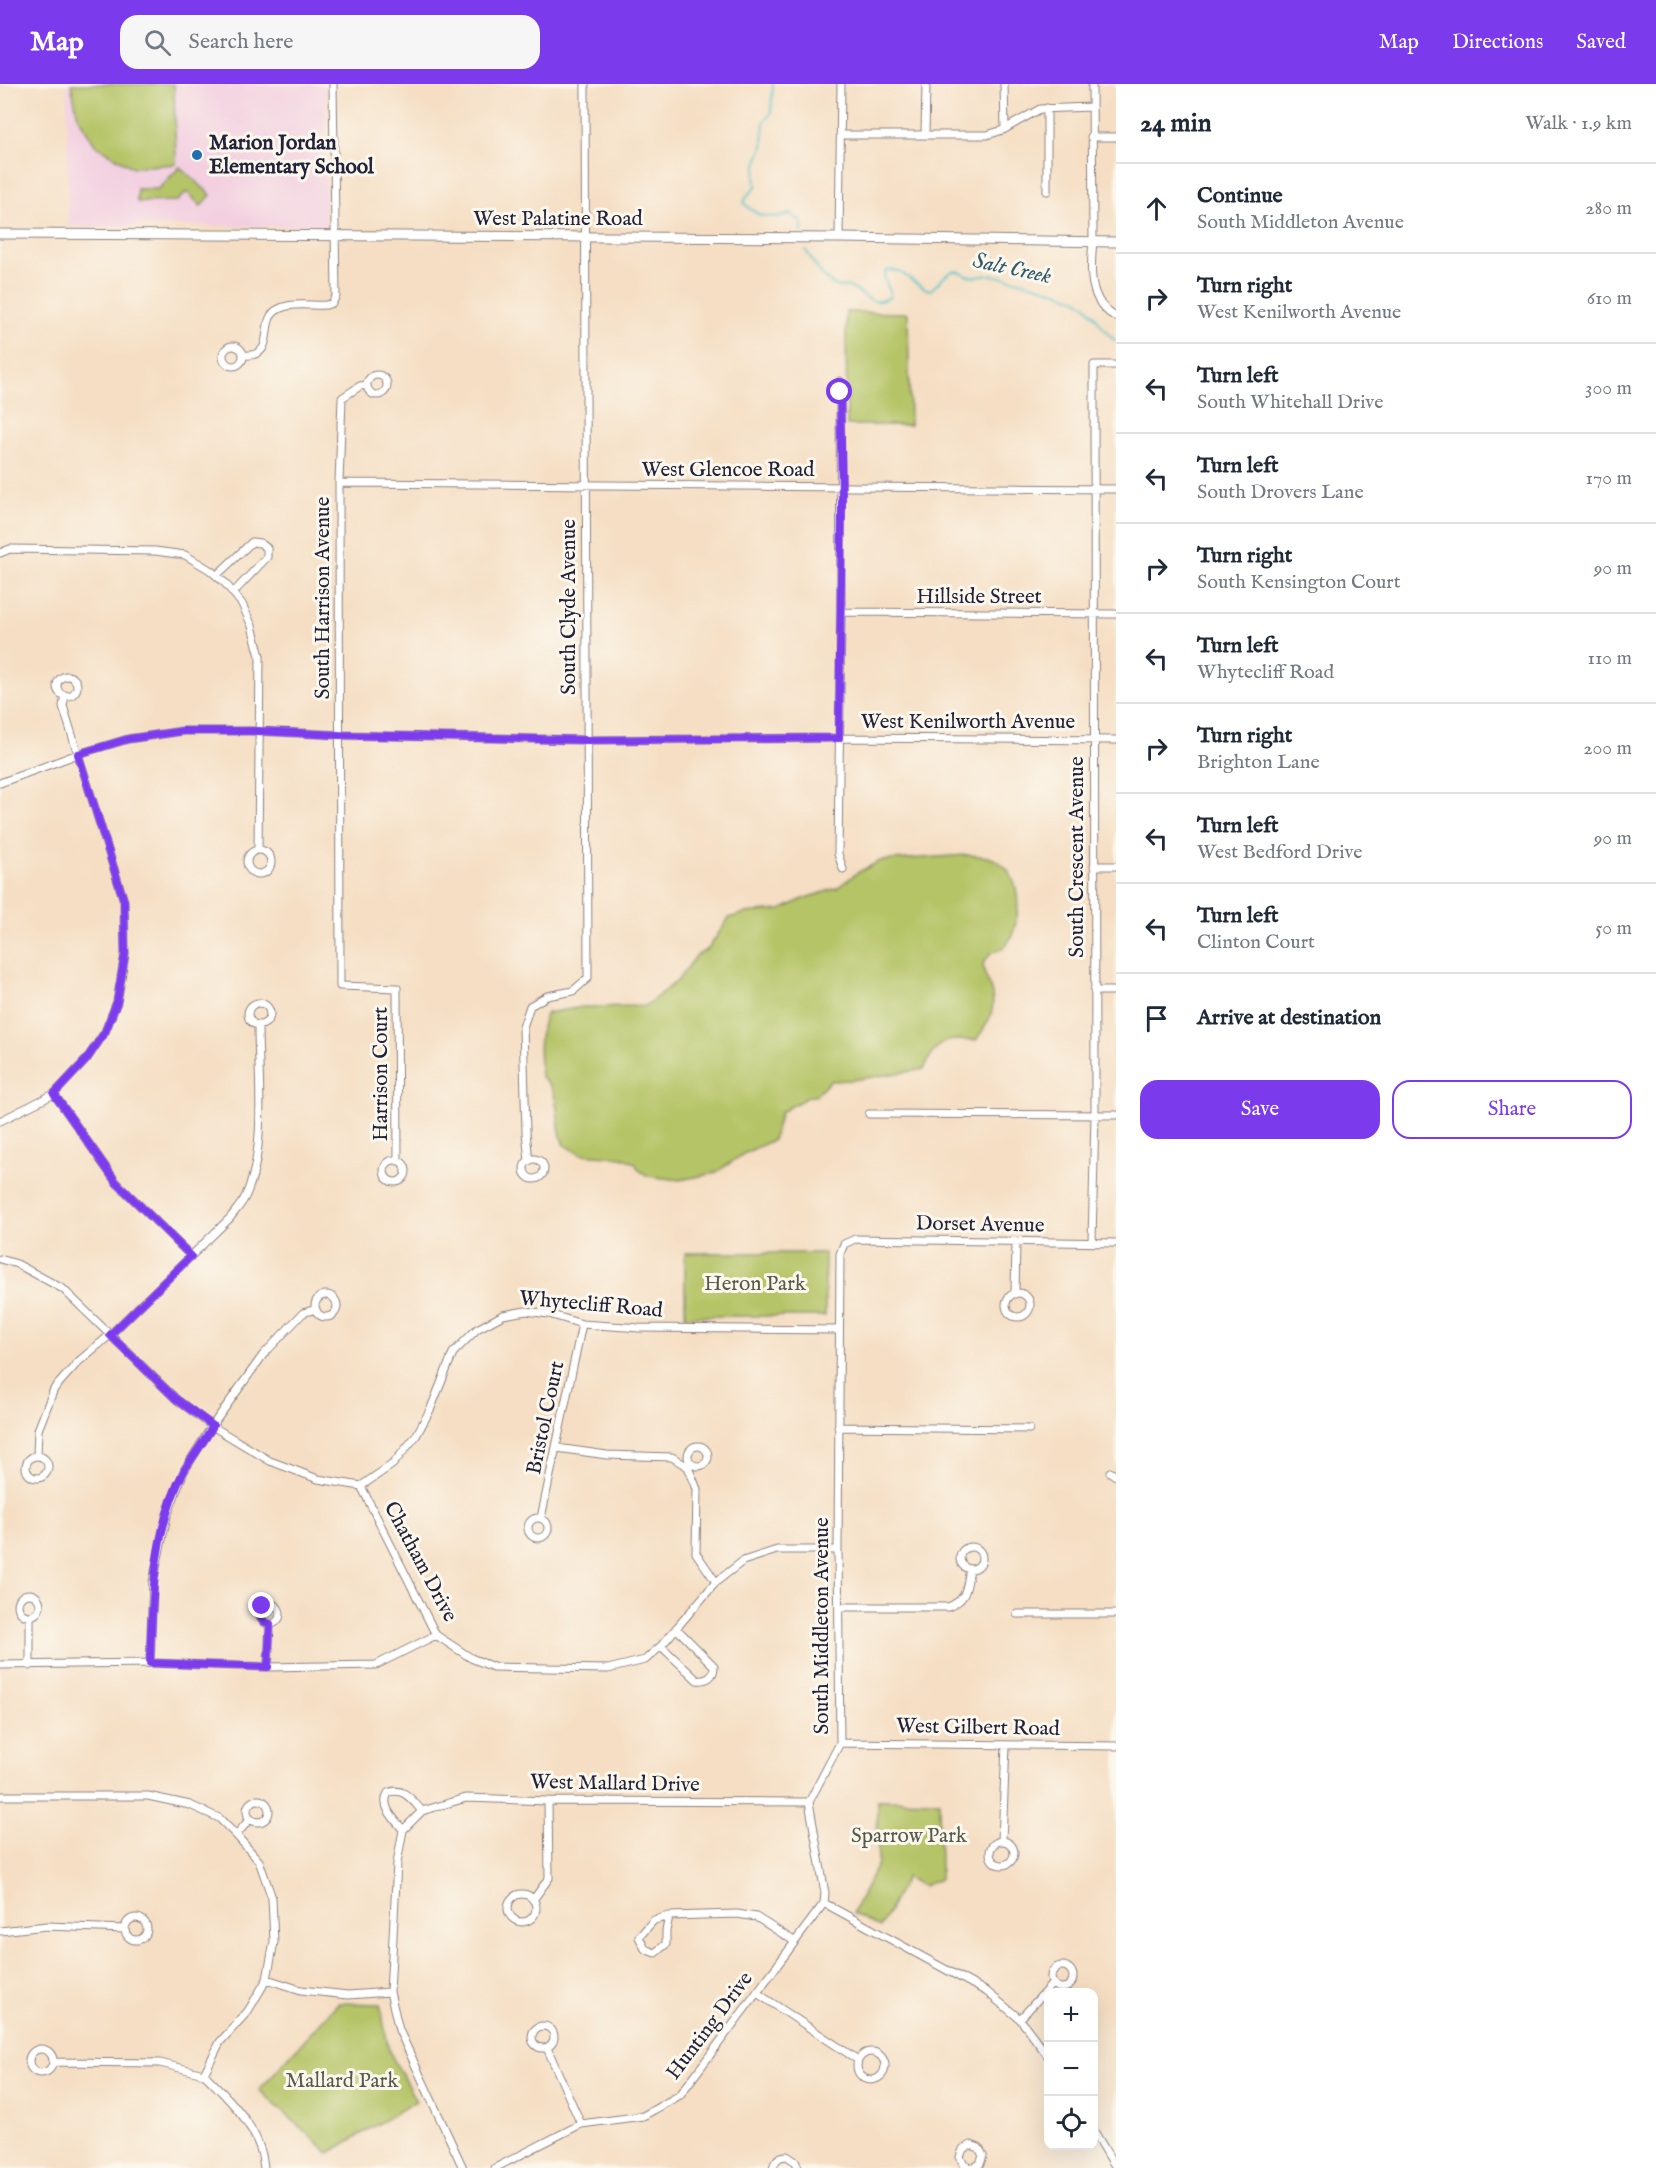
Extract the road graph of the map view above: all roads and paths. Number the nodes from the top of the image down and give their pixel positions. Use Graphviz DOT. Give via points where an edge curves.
graph roads {
  1 [pos="333,84"];
  2 [pos="585,84"];
  3 [pos="841,84"];
  4 [pos="926,84"];
  5 [pos="1004,84"];
  6 [pos="1092,84"];
  7 [pos="1091,107"];
  8 [pos="1047,108"];
  9 [pos="1005,129"];
  10 [pos="840,135"];
  11 [pos="925,135"];
  12 [pos="1091,137"];
  13 [pos="1116,137"];
  14 [pos="1047,191"];
  15 [pos="0,234"];
  16 [pos="335,236"];
  17 [pos="584,237"];
  18 [pos="839,238"];
  19 [pos="1092,242"];
  20 [pos="1116,242"];
  21 [pos="1116,317"];
  22 [pos="243,355"];
  23 [pos="1116,364"];
  24 [pos="840,381"];
  25 [pos="367,385"];
  26 [pos="339,483"];
  27 [pos="585,486"];
  28 [pos="842,487"];
  29 [pos="1093,489"];
  30 [pos="1116,489"];
  31 [pos="0,553"];
  32 [pos="217,575"];
  33 [pos="233,593"];
  34 [pos="841,612"];
  35 [pos="1094,614"];
  36 [pos="1116,614"];
  37 [pos="65,695"];
  38 [pos="258,731"];
  39 [pos="339,735"];
  40 [pos="839,738"];
  41 [pos="586,740"];
  42 [pos="1094,740"];
  43 [pos="1116,740"];
  44 [pos="78,754"];
  45 [pos="0,783"];
  46 [pos="258,850"];
  47 [pos="1094,866"];
  48 [pos="1116,866"];
  49 [pos="843,869"];
  50 [pos="398,988"];
  51 [pos="1094,991"];
  52 [pos="1116,991"];
  53 [pos="258,1025"];
  54 [pos="54,1094"];
  55 [pos="870,1114"];
  56 [pos="1095,1115"];
  57 [pos="1116,1115"];
  58 [pos="0,1121"];
  59 [pos="398,1161"];
  60 [pos="529,1161"];
  61 [pos="1016,1242"];
  62 [pos="1092,1242"];
  63 [pos="1116,1243"];
  64 [pos="844,1244"];
  65 [pos="191,1256"];
  66 [pos="0,1259"];
  67 [pos="1015,1294"];
  68 [pos="316,1309"];
  69 [pos="582,1324"];
  70 [pos="838,1330"];
  71 [pos="110,1335"];
  72 [pos="213,1426"];
  73 [pos="838,1427"];
  74 [pos="1029,1429"];
  75 [pos="557,1448"];
  76 [pos="37,1456"];
  77 [pos="362,1486"];
  78 [pos="541,1518"];
  79 [pos="838,1550"];
  80 [pos="969,1569"];
  81 [pos="716,1582"];
  82 [pos="839,1607"];
  83 [pos="1017,1614"];
  84 [pos="1116,1614"];
  85 [pos="30,1617"];
  86 [pos="270,1624"];
  87 [pos="676,1628"];
  88 [pos="436,1635"];
  89 [pos="661,1646"];
  90 [pos="150,1663"];
  91 [pos="0,1665"];
  92 [pos="30,1666"];
  93 [pos="268,1667"];
  94 [pos="840,1743"];
  95 [pos="1006,1745"];
  96 [pos="1116,1746"];
  97 [pos="0,1796"];
  98 [pos="548,1801"];
  99 [pos="809,1802"];
  100 [pos="422,1811"];
  101 [pos="250,1819"];
  102 [pos="403,1830"];
  103 [pos="237,1835"];
  104 [pos="1002,1841"];
  105 [pos="533,1900"];
  106 [pos="824,1903"];
  107 [pos="669,1916"];
  108 [pos="125,1929"];
  109 [pos="0,1931"];
  110 [pos="794,1941"];
  111 [pos="267,1979"];
  112 [pos="1053,1983"];
  113 [pos="390,1992"];
  114 [pos="757,1993"];
  115 [pos="1020,2019"];
  116 [pos="548,2048"];
  117 [pos="1044,2051"];
  118 [pos="858,2060"];
  119 [pos="53,2061"];
  120 [pos="204,2074"];
  121 [pos="581,2124"];
  122 [pos="1098,2138"];
  123 [pos="264,2168"];
  124 [pos="464,2168"];
  125 [pos="495,2168"];
  126 [pos="773,2168"];
  127 [pos="798,2168"];
  128 [pos="1116,2168"];
  1 -- 16 [label="street"];
  2 -- 17 [label="street, South Clyde Avenue"];
  3 -- 10 [label="street"];
  4 -- 11 [label="street"];
  5 -- 9 [label="street"];
  6 -- 7 [label="street"];
  7 -- 8 [label="street"];
  7 -- 12 [label="street"];
  8 -- 9 [label="street"];
  8 -- 14 [label="street"];
  9 -- 11 [label="street" via="987,135"];
  10 -- 11 [label="street"];
  10 -- 18 [label="street"];
  12 -- 13 [label="street"];
  12 -- 19 [label="street"];
  15 -- 16 [label="main road, West Palatine Road"];
  16 -- 17 [label="main road, West Palatine Road"];
  16 -- 22 [label="street" via="336,296 332,303 278,309 270,316 267,340 261,351"];
  17 -- 18 [label="main road, West Palatine Road"];
  17 -- 27 [label="street, South Clyde Avenue"];
  18 -- 19 [label="main road, West Palatine Road"];
  19 -- 20 [label="main road, West Palatine Road"];
  19 -- 21 [label="street" via="1090,268 1097,301"];
  23 -- 29 [label="street, South Crescent Avenue" via="1094,365"];
  24 -- 28 [label="street"];
  25 -- 26 [label="street, South Harrison Avenue" via="342,398"];
  26 -- 27 [label="street, West Glencoe Road"];
  26 -- 39 [label="street, South Harrison Avenue"];
  27 -- 28 [label="street, West Glencoe Road"];
  27 -- 41 [label="street, South Clyde Avenue"];
  28 -- 29 [label="street, West Glencoe Road"];
  28 -- 34 [label="street"];
  29 -- 30 [label="street, West Glencoe Road"];
  29 -- 35 [label="street, South Crescent Avenue"];
  31 -- 32 [label="street" via="10,549 155,551 185,555"];
  32 -- 33 [label="street"];
  32 -- 33 [label="street" via="252,542 267,548 267,557"];
  33 -- 38 [label="street" via="252,626 260,656"];
  34 -- 35 [label="street, Hillside Street"];
  34 -- 40 [label="street"];
  35 -- 36 [label="street, Hillside Street"];
  35 -- 42 [label="street, South Crescent Avenue"];
  37 -- 44 [label="street" via="63,706"];
  38 -- 39 [label="street, West Kenilworth Avenue"];
  38 -- 44 [label="street, West Kenilworth Avenue" via="183,731 128,739"];
  38 -- 46 [label="street"];
  39 -- 41 [label="street, West Kenilworth Avenue"];
  39 -- 50 [label="street, South Harrison Avenue" via="340,986"];
  40 -- 41 [label="street, West Kenilworth Avenue"];
  40 -- 42 [label="street, West Kenilworth Avenue"];
  40 -- 49 [label="street" via="838,854"];
  41 -- 60 [label="street, South Clyde Avenue" via="588,978 573,991 547,996 530,1006 524,1027"];
  42 -- 43 [label="street, West Kenilworth Avenue"];
  42 -- 47 [label="street, South Crescent Avenue"];
  44 -- 45 [label="street, West Kenilworth Avenue"];
  44 -- 54 [label="street" via="124,901 125,954 117,1002 105,1032 86,1060"];
  47 -- 48 [label="street"];
  47 -- 51 [label="street, South Crescent Avenue"];
  50 -- 59 [label="street, Harrison Court"];
  51 -- 52 [label="street"];
  51 -- 56 [label="street, South Crescent Avenue"];
  53 -- 65 [label="street" via="259,1138 253,1175 246,1197 230,1218"];
  54 -- 58 [label="street"];
  54 -- 65 [label="street" via="116,1182"];
  55 -- 56 [label="street"];
  56 -- 57 [label="street"];
  56 -- 62 [label="street, South Crescent Avenue"];
  61 -- 62 [label="street, Dorset Avenue"];
  61 -- 64 [label="street, Dorset Avenue" via="855,1239"];
  61 -- 67 [label="street"];
  62 -- 63 [label="street, Dorset Avenue"];
  64 -- 70 [label="street, South Middleton Avenue" via="840,1254"];
  65 -- 71 [label="street"];
  66 -- 71 [label="street" via="63,1289"];
  68 -- 72 [label="street" via="303,1313 264,1355"];
  69 -- 70 [label="street, Whytecliff Road"];
  69 -- 75 [label="street, Bristol Court"];
  69 -- 77 [label="street, Whytecliff Road" via="526,1311 503,1315 477,1329 453,1353 416,1436 393,1464"];
  70 -- 73 [label="street, South Middleton Avenue"];
  71 -- 72 [label="street" via="176,1399"];
  71 -- 76 [label="street" via="54,1389 38,1430"];
  72 -- 77 [label="street" via="270,1461 318,1479"];
  72 -- 90 [label="street" via="184,1471 167,1516 153,1582"];
  73 -- 74 [label="street"];
  73 -- 79 [label="street, South Middleton Avenue"];
  75 -- 78 [label="street, Bristol Court"];
  75 -- 81 [label="street" via="607,1455 672,1457 690,1465 697,1489 696,1553"];
  77 -- 88 [label="street, Chatham Drive"];
  79 -- 81 [label="street, Chatham Drive" via="777,1550 743,1561"];
  79 -- 82 [label="street, South Middleton Avenue"];
  80 -- 82 [label="street" via="964,1595 948,1607"];
  81 -- 87 [label="street, Chatham Drive"];
  82 -- 94 [label="street, South Middleton Avenue"];
  83 -- 84 [label="street"];
  85 -- 92 [label="street"];
  86 -- 93 [label="street"];
  87 -- 89 [label="street, Chatham Drive"];
  87 -- 89 [label="street" via="714,1666 710,1678 697,1680"];
  88 -- 89 [label="street, Chatham Drive" via="493,1667 608,1670 645,1660"];
  88 -- 93 [label="street" via="376,1665"];
  90 -- 92 [label="street"];
  90 -- 93 [label="street"];
  91 -- 92 [label="street"];
  94 -- 95 [label="street, West Gilbert Road"];
  94 -- 99 [label="street, South Middleton Avenue"];
  95 -- 96 [label="street, West Gilbert Road"];
  95 -- 104 [label="street"];
  97 -- 103 [label="street" via="148,1797 190,1805 219,1818"];
  98 -- 99 [label="street, West Mallard Drive"];
  98 -- 100 [label="street, West Mallard Drive" via="466,1798"];
  98 -- 105 [label="street" via="549,1878"];
  99 -- 106 [label="street"];
  100 -- 102 [label="street, West Mallard Drive"];
  100 -- 102 [label="street" via="403,1792 387,1793 386,1808"];
  101 -- 103 [label="street"];
  102 -- 113 [label="street" via="397,1863"];
  103 -- 111 [label="street" via="259,1862 272,1898 274,1942"];
  105 -- 105 [label="street" via="524,1894 513,1898 508,1907 511,1917 521,1922 531,1919 536,1910"];
  106 -- 110 [label="street, Hunting Drive"];
  106 -- 115 [label="street" via="987,1992"];
  107 -- 107 [label="street" via="654,1920 639,1937 645,1949 656,1953 666,1944"];
  107 -- 110 [label="street" via="756,1917"];
  108 -- 109 [label="street" via="47,1926"];
  110 -- 114 [label="street, Hunting Drive"];
  111 -- 113 [label="street" via="301,1990 348,1995"];
  111 -- 120 [label="street" via="248,2012 220,2042"];
  112 -- 115 [label="street"];
  113 -- 124 [label="street" via="399,2030"];
  114 -- 118 [label="street"];
  114 -- 121 [label="street, Hunting Drive" via="680,2095 643,2116"];
  115 -- 117 [label="street"];
  116 -- 121 [label="street"];
  118 -- 118 [label="street" via="858,2072 866,2080 877,2080 885,2072 885,2061 877,2053 866,2053"];
  119 -- 120 [label="street" via="160,2063"];
  120 -- 123 [label="street" via="237,2107 263,2150"];
  121 -- 125 [label="street, Hunting Drive"];
  122 -- 128 [label="street"];
  126 -- 127 [label="street" via="779,2157 787,2156"];
}
